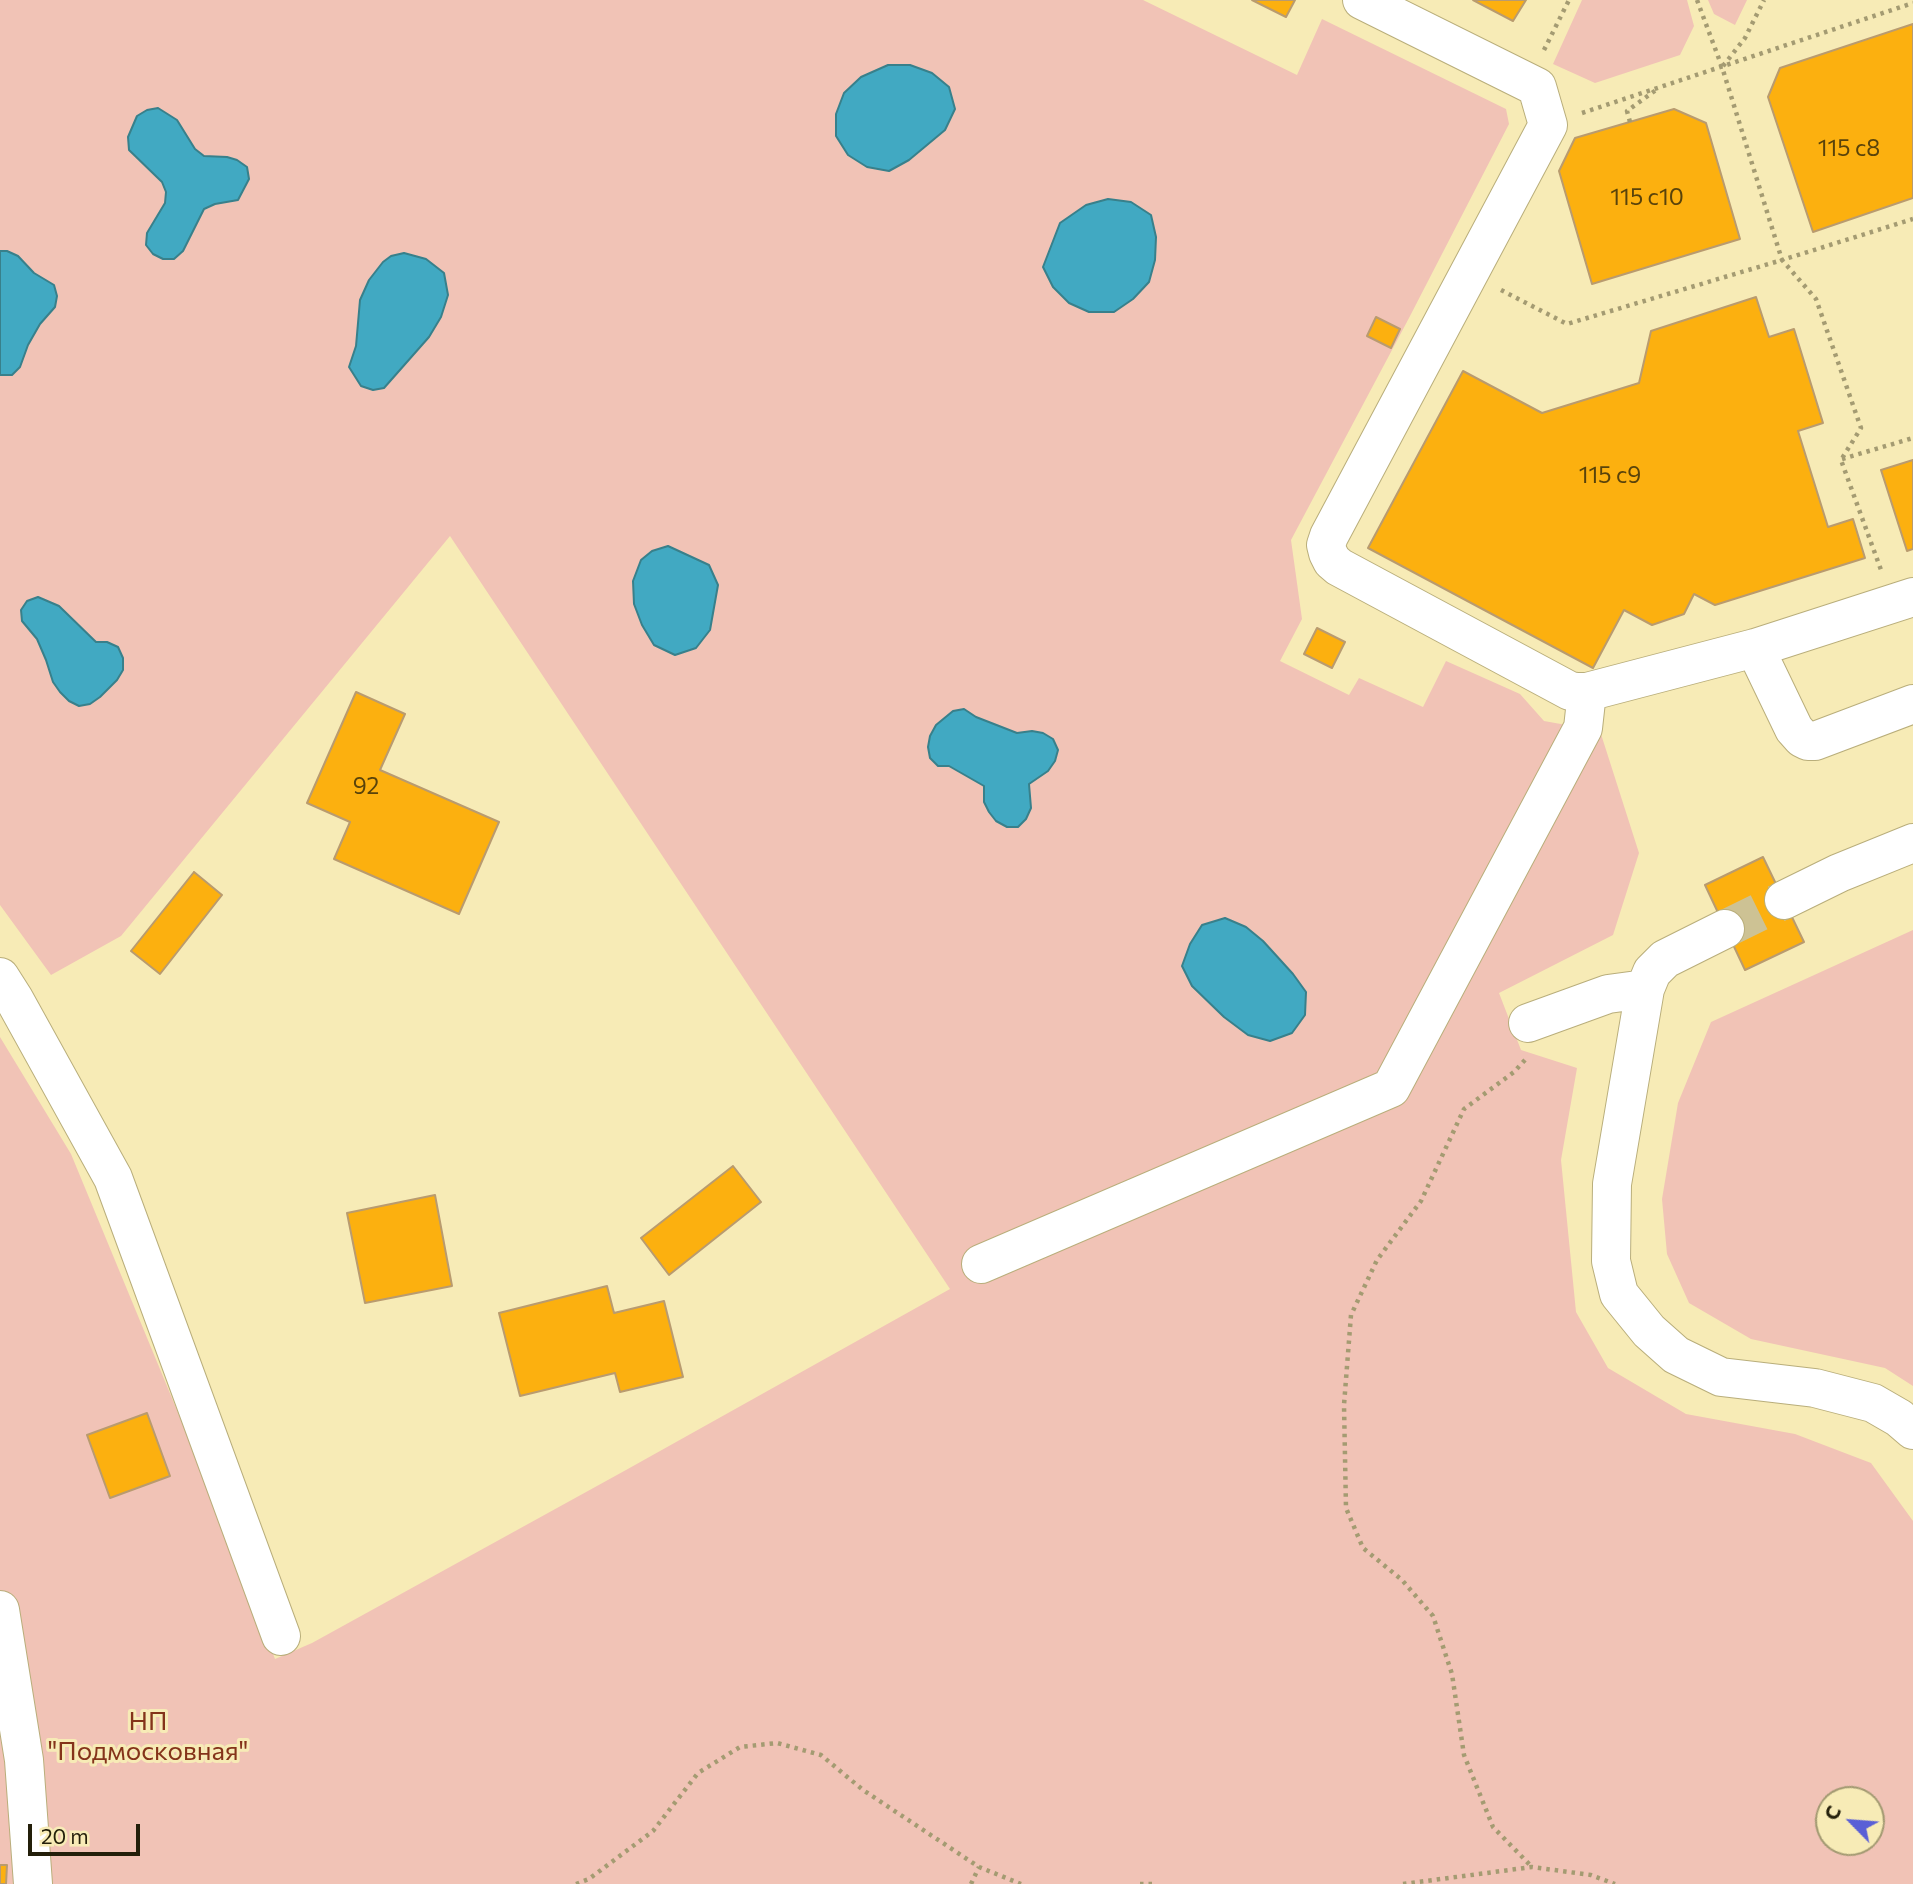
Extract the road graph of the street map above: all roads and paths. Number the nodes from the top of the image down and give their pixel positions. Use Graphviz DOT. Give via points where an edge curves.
graph roads {
  1 [pos="1362,0"];
  2 [pos="1569,0"];
  3 [pos="1697,0"];
  4 [pos="1764,0"];
  5 [pos="1913,3"];
  6 [pos="1722,67"];
  7 [pos="1528,82"];
  8 [pos="1659,88"];
  9 [pos="1630,122"];
  10 [pos="1548,125"];
  11 [pos="1913,219"];
  12 [pos="1782,260"];
  13 [pos="1469,272"];
  14 [pos="1913,438"];
  15 [pos="1841,460"];
  16 [pos="1903,600"];
  17 [pos="1755,648"];
  18 [pos="1587,692"];
  19 [pos="1913,705"];
  20 [pos="1913,843"];
  21 [pos="1784,900"];
  22 [pos="1725,929"];
  23 [pos="0,977"];
  24 [pos="1645,989"];
  25 [pos="1528,1023"];
  26 [pos="981,1264"];
  27 [pos="1913,1430"];
  28 [pos="0,1610"];
  29 [pos="281,1636"];
  30 [pos="979,1867"];
  31 [pos="1532,1867"];
  32 [pos="33,1884"];
  33 [pos="576,1884"];
  34 [pos="971,1884"];
  35 [pos="1021,1884"];
  36 [pos="1140,1884"];
  37 [pos="1152,1884"];
  38 [pos="1403,1884"];
  39 [pos="1615,1884"];
  1 -- 7 [label="street"];
  2 -- 7 [label="path"];
  3 -- 6 [label="path"];
  4 -- 6 [label="path" via="1745,38"];
  5 -- 6 [label="path"];
  6 -- 8 [label="path"];
  6 -- 12 [label="path"];
  7 -- 10 [label="street" via="1536,87"];
  8 -- 9 [label="path" via="1627,111"];
  8 -- 10 [label="path"];
  10 -- 13 [label="street"];
  11 -- 12 [label="path"];
  12 -- 13 [label="path" via="1567,324"];
  12 -- 15 [label="path" via="1816,299 1861,428"];
  13 -- 18 [label="street" via="1329,536 1328,553 1339,567 1570,691"];
  14 -- 15 [label="path"];
  15 -- 16 [label="path"];
  16 -- 17 [label="street"];
  17 -- 18 [label="street"];
  17 -- 19 [label="street" via="1794,729 1808,741"];
  18 -- 26 [label="street" via="1583,728 1391,1088"];
  20 -- 21 [label="street"];
  22 -- 24 [label="street" via="1665,959 1652,972"];
  23 -- 29 [label="street" via="113,1178"];
  24 -- 25 [label="street" via="1608,994"];
  24 -- 27 [label="street" via="1612,1184 1611,1261 1619,1294 1676,1355 1721,1377 1815,1388 1873,1403"];
  25 -- 31 [label="path" via="1536,1047 1514,1072 1464,1109 1421,1201 1377,1260 1351,1315 1344,1405 1346,1508 1363,1548 1402,1580 1433,1616 1452,1674 1464,1755 1493,1827"];
  28 -- 32 [label="street" via="24,1760"];
  30 -- 33 [label="path" via="863,1790 821,1755 777,1743 740,1747 698,1773 653,1832"];
  30 -- 34 [label="path"];
  30 -- 35 [label="path"];
  31 -- 38 [label="path"];
  31 -- 39 [label="path" via="1591,1875"];
  36 -- 37 [label="path"];
}
